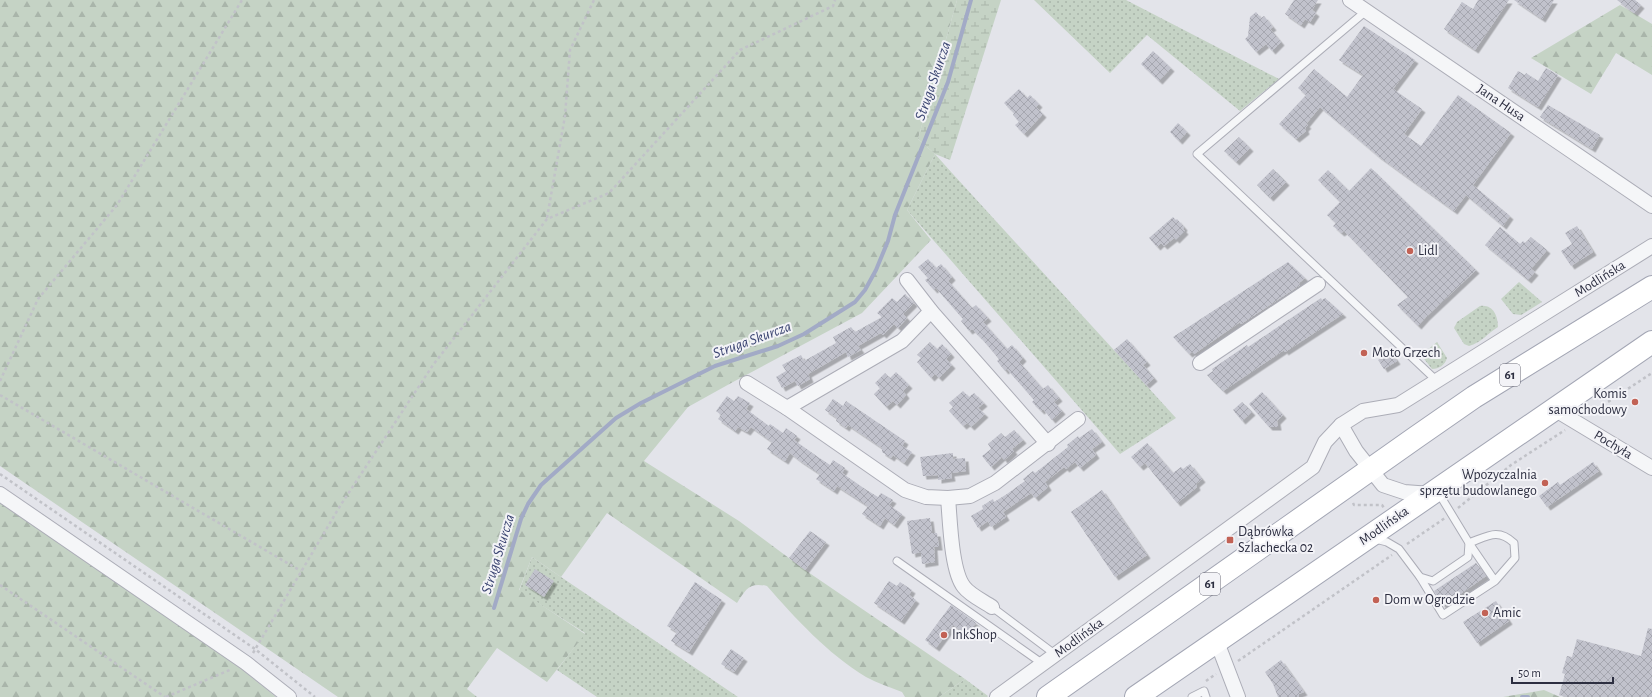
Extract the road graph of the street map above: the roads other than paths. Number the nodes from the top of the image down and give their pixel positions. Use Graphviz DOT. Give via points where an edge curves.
graph roads {
  1 [pos="1350,0"];
  2 [pos="1366,11"];
  3 [pos="1652,206"];
  4 [pos="1652,246"];
  5 [pos="907,280"];
  6 [pos="1322,280"];
  7 [pos="1652,286"];
  8 [pos="931,311"];
  9 [pos="1652,342"];
  10 [pos="1200,363"];
  11 [pos="1437,381"];
  12 [pos="747,383"];
  13 [pos="787,408"];
  14 [pos="1554,409"];
  15 [pos="1078,419"];
  16 [pos="1340,425"];
  17 [pos="1048,444"];
  18 [pos="1652,468"];
  19 [pos="1371,469"];
  20 [pos="1434,492"];
  21 [pos="0,494"];
  22 [pos="948,498"];
  23 [pos="1369,537"];
  24 [pos="1469,543"];
  25 [pos="896,561"];
  26 [pos="1420,577"];
  27 [pos="1495,581"];
  28 [pos="992,607"];
  29 [pos="1217,642"];
  30 [pos="1056,655"];
  31 [pos="1044,664"];
  32 [pos="289,697"];
  33 [pos="997,697"];
  34 [pos="1048,697"];
  35 [pos="1136,697"];
  36 [pos="1192,697"];
  37 [pos="1206,697"];
  38 [pos="1238,697"];
  1 -- 2 [label="street, Jana Husa"];
  2 -- 3 [label="street, Jana Husa"];
  2 -- 6 [label="lane" via="1197,154"];
  4 -- 11 [label="street, Modlińska"];
  5 -- 8 [label="street"];
  6 -- 10 [label="street"];
  6 -- 11 [label="lane"];
  7 -- 19 [label="main road, 61" via="1474,398"];
  8 -- 13 [label="street" via="902,341"];
  8 -- 17 [label="street"];
  9 -- 14 [label="main road, Modlińska"];
  11 -- 16 [label="street, Modlińska" via="1398,405 1363,411"];
  12 -- 13 [label="street"];
  13 -- 22 [label="street" via="905,490 926,497"];
  14 -- 18 [label="street, Pochyła"];
  14 -- 20 [label="main road, Modlińska"];
  15 -- 17 [label="street"];
  16 -- 19 [label="street"];
  16 -- 30 [label="street, Modlińska" via="1325,442 1313,468"];
  17 -- 22 [label="street" via="995,483 970,496"];
  19 -- 20 [label="street" via="1383,485 1404,492"];
  19 -- 34 [label="main road, 61"];
  20 -- 23 [label="main road, Modlińska"];
  20 -- 24 [label="lane" via="1452,514"];
  21 -- 32 [label="street" via="246,663"];
  22 -- 28 [label="street" via="958,575 964,587"];
  23 -- 26 [label="lane" via="1400,549"];
  23 -- 29 [label="main road, Modlińska"];
  24 -- 26 [label="lane" via="1468,557 1434,581"];
  24 -- 27 [label="lane"];
  24 -- 27 [label="lane" via="1492,534 1506,536 1514,543 1515,558"];
  25 -- 31 [label="lane"];
  26 -- 27 [label="lane" via="1443,615"];
  28 -- 30 [label="lane"];
  29 -- 35 [label="main road, Modlińska"];
  29 -- 38 [label="street"];
  30 -- 31 [label="street, Modlińska"];
  31 -- 33 [label="street, Modlińska"];
  36 -- 37 [label="lane" via="1204,691"];
}
